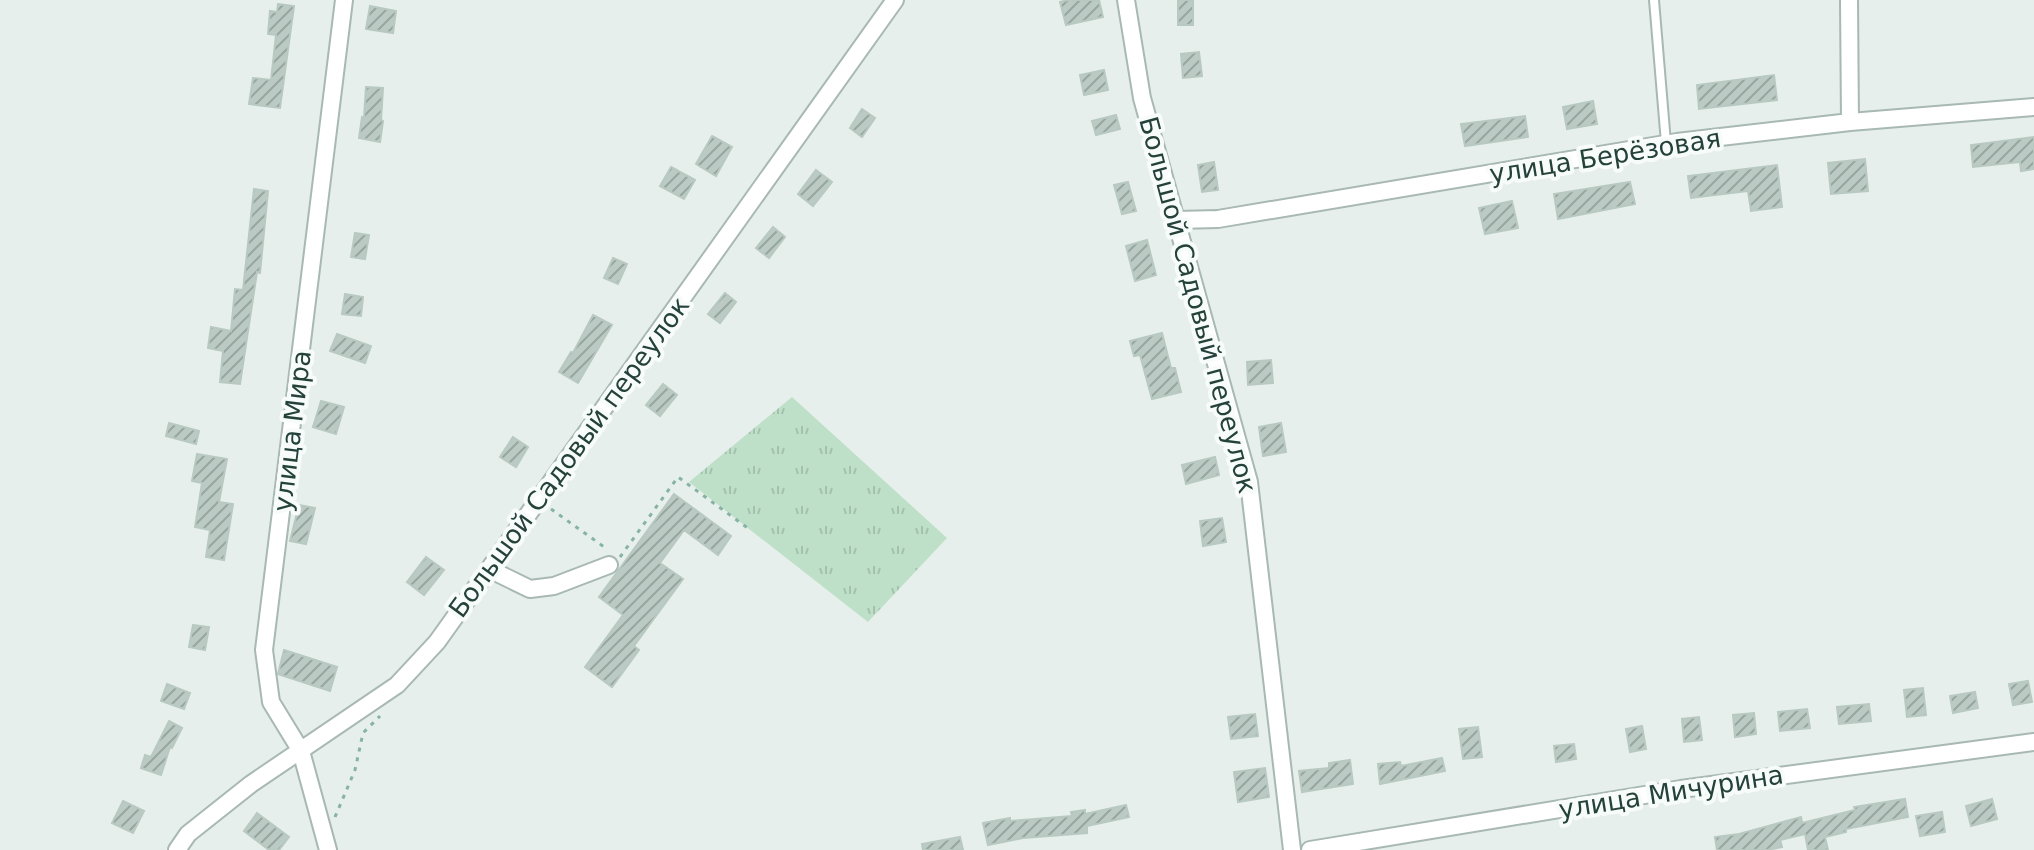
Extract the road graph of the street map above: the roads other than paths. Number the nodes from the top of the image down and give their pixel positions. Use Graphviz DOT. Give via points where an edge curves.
graph roads {
  1 [pos="344,0"];
  2 [pos="895,0"];
  3 [pos="1126,0"];
  4 [pos="1654,0"];
  5 [pos="1849,0"];
  6 [pos="2034,107"];
  7 [pos="1850,122"];
  8 [pos="1666,144"];
  9 [pos="1177,220"];
  10 [pos="612,557"];
  11 [pos="489,569"];
  12 [pos="2034,742"];
  13 [pos="301,751"];
  14 [pos="177,850"];
  15 [pos="328,850"];
  16 [pos="1292,850"];
  17 [pos="1310,850"];
  1 -- 13 [label="street, улица Мира" via="264,650 271,702"];
  2 -- 11 [label="street, Большой Садовый переулок"];
  3 -- 9 [label="street, Большой Садовый переулок" via="1142,98"];
  4 -- 8 [label="lane"];
  5 -- 7 [label="street"];
  6 -- 7 [label="street, улица Берёзовая"];
  7 -- 8 [label="street, улица Берёзовая"];
  8 -- 9 [label="street, улица Берёзовая" via="1232,217"];
  9 -- 16 [label="street, Большой Садовый переулок" via="1249,482"];
  10 -- 11 [label="street" via="554,586 530,589"];
  11 -- 13 [label="street, Большой Садовый переулок" via="437,642 397,685"];
  12 -- 17 [label="street, улица Мичурина" via="1681,789"];
  13 -- 14 [label="street, Большой Садовый переулок" via="188,834"];
  13 -- 15 [label="street, улица Мира"];
}
